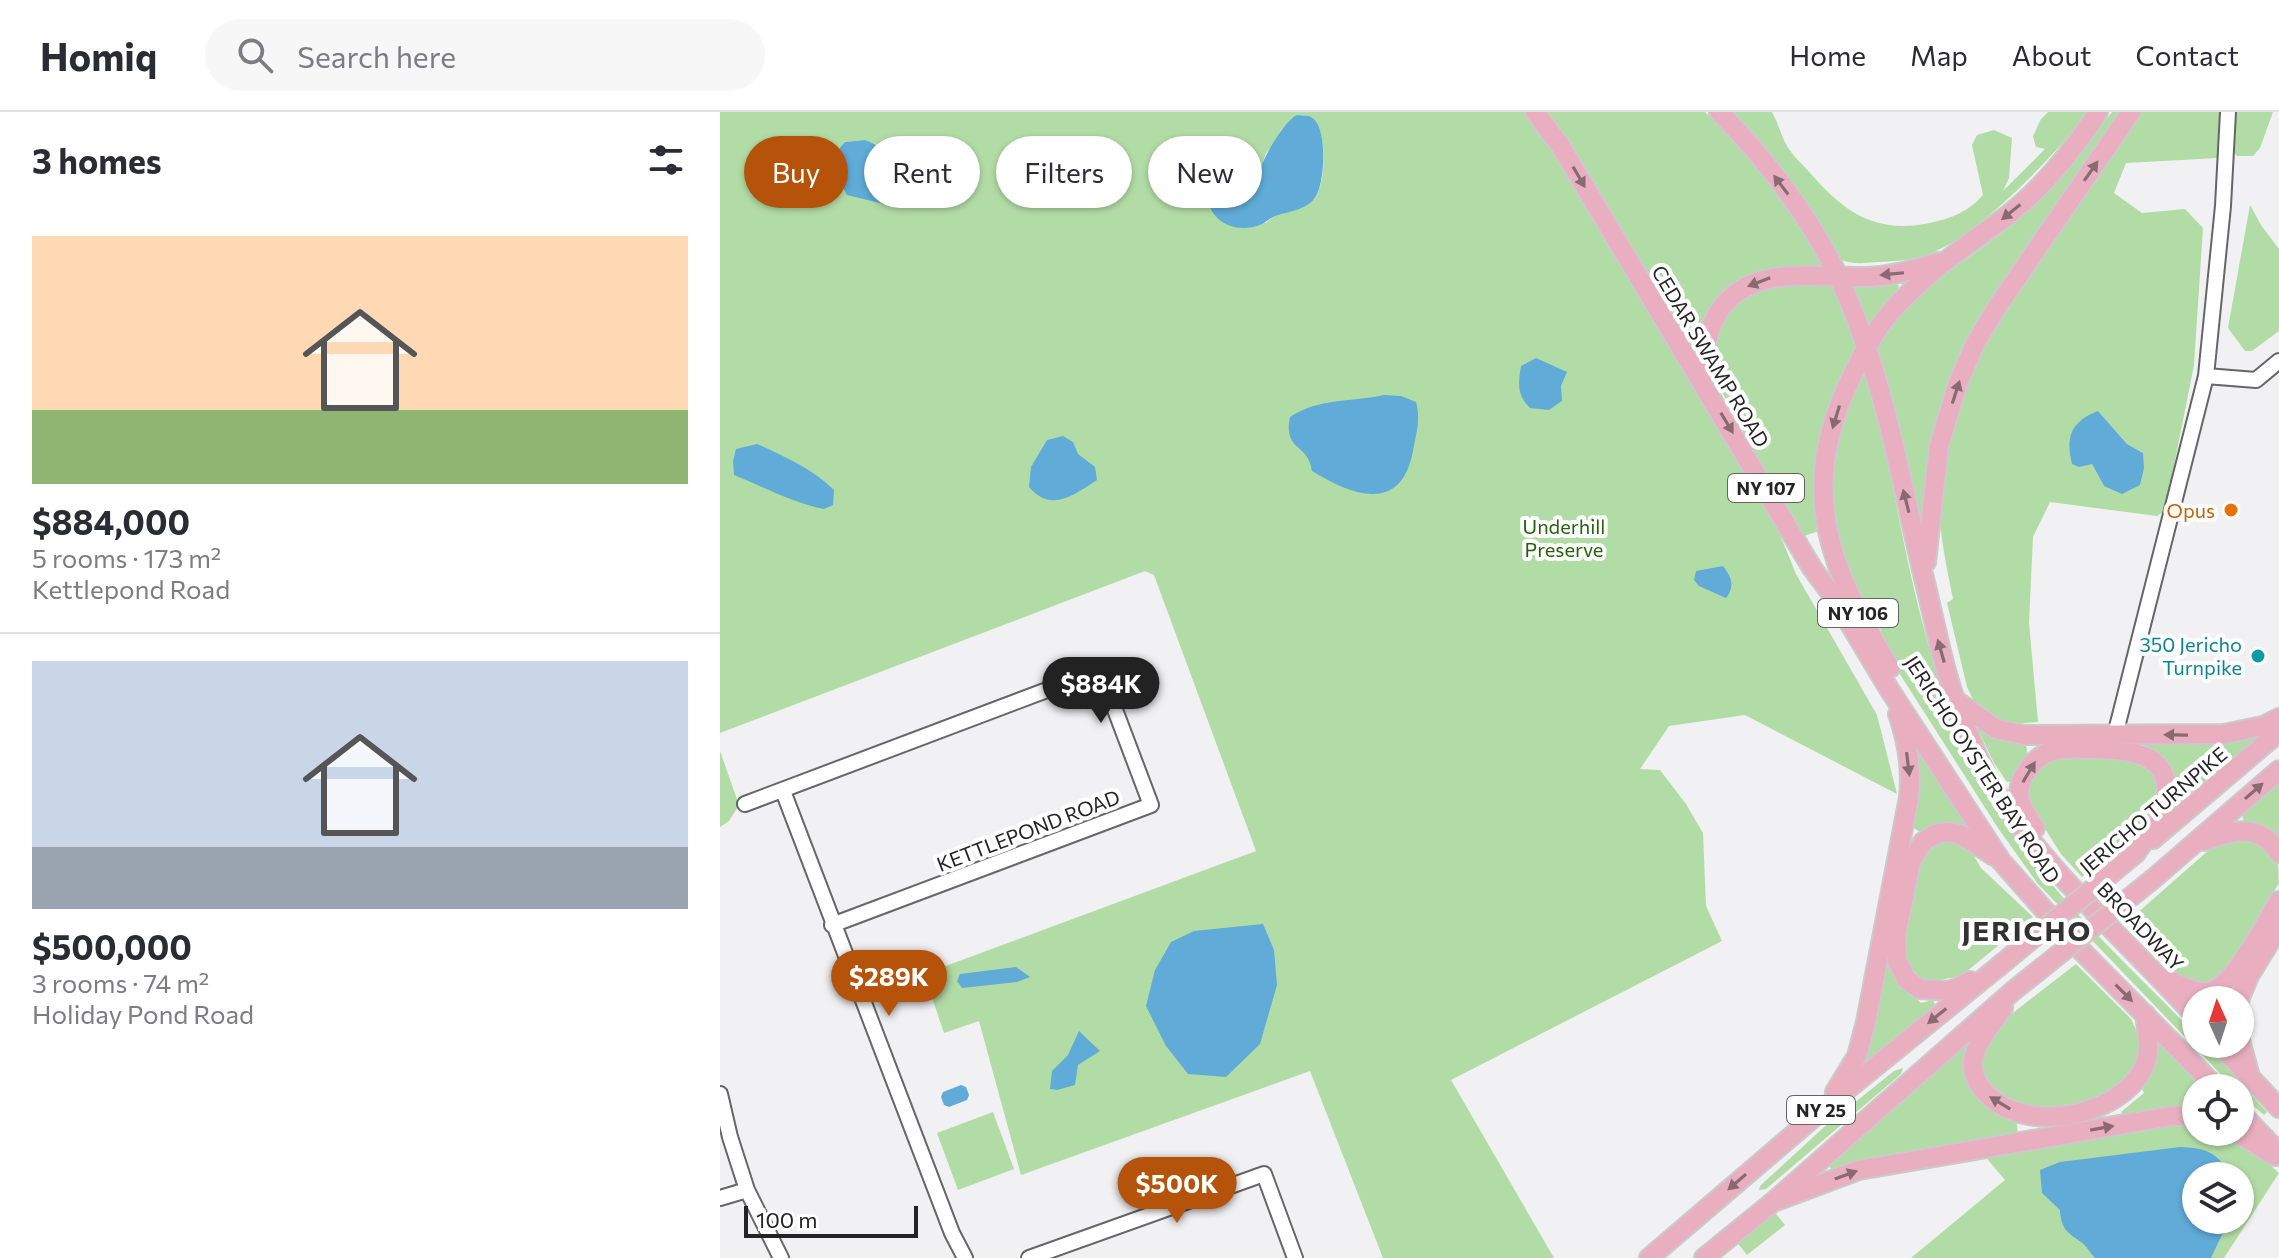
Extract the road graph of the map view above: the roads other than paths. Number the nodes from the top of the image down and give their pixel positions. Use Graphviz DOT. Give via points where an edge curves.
graph roads {
  1 [pos="1535,112"];
  2 [pos="1719,112"];
  3 [pos="2098,112"];
  4 [pos="2131,112"];
  5 [pos="2228,112"];
  6 [pos="1945,260"];
  7 [pos="1836,276"];
  8 [pos="1866,346"];
  9 [pos="2279,361"];
  10 [pos="2206,376"];
  11 [pos="1702,382"];
  12 [pos="1924,577"];
  13 [pos="1889,689"];
  14 [pos="1958,702"];
  15 [pos="2279,718"];
  16 [pos="2279,732"];
  17 [pos="2115,735"];
  18 [pos="2279,770"];
  19 [pos="783,791"];
  20 [pos="745,804"];
  21 [pos="2190,846"];
  22 [pos="2136,853"];
  23 [pos="2279,853"];
  24 [pos="2001,861"];
  25 [pos="2053,867"];
  26 [pos="2279,901"];
  27 [pos="832,925"];
  28 [pos="2279,927"];
  29 [pos="2069,938"];
  30 [pos="1998,967"];
  31 [pos="2157,973"];
  32 [pos="2245,986"];
  33 [pos="2013,991"];
  34 [pos="2182,1001"];
  35 [pos="2145,1014"];
  36 [pos="2231,1058"];
  37 [pos="2203,1074"];
  38 [pos="2246,1074"];
  39 [pos="2254,1083"];
  40 [pos="720,1094"];
  41 [pos="1828,1105"];
  42 [pos="2279,1108"];
  43 [pos="2182,1116"];
  44 [pos="2254,1127"];
  45 [pos="2254,1144"];
  46 [pos="2279,1155"];
  47 [pos="747,1190"];
  48 [pos="720,1198"];
  49 [pos="1773,1202"];
  50 [pos="1661,1254"];
  51 [pos="781,1258"];
  52 [pos="965,1258"];
  53 [pos="1029,1258"];
  54 [pos="1295,1258"];
  55 [pos="1704,1258"];
  1 -- 11 [label="main road, CEDAR SWAMP ROAD / NY 107, one-way"];
  7 -- 2 [label="main road, one-way" via="1787,192"];
  3 -- 6 [label="main road, JERICHO OYSTER BAY ROAD / NY 106, one-way" via="2039,187"];
  12 -- 4 [label="main road, one-way" via="1935,467 1964,370 1997,307"];
  5 -- 10 [label="street"];
  6 -- 7 [label="main road, one-way" via="1905,273"];
  6 -- 8 [label="main road, JERICHO OYSTER BAY ROAD / NY 106" via="1895,307"];
  7 -- 8 [label="main road"];
  7 -- 11 [label="main road, one-way" via="1776,276 1739,291 1712,323"];
  12 -- 8 [label="main road, one-way"];
  8 -- 29 [label="main road, JERICHO OYSTER BAY ROAD / NY 106, one-way" via="1842,398 1826,458 1825,522 1839,574 1906,694"];
  9 -- 10 [label="street" via="2256,380"];
  10 -- 17 [label="street"];
  11 -- 13 [label="main road, CEDAR SWAMP ROAD / NY 107, one-way"];
  14 -- 12 [label="main road, one-way"];
  13 -- 24 [label="main road, CEDAR SWAMP ROAD / NY 107"];
  13 -- 41 [label="main road, one-way" via="1905,733 1909,797 1866,1022 1857,1056"];
  14 -- 17 [label="main road" via="1996,729 2024,735"];
  14 -- 25 [label="main road" via="1999,796"];
  15 -- 17 [label="main road, one-way" via="2224,734"];
  16 -- 22 [label="main road, JERICHO TURNPIKE / NY 25"];
  21 -- 18 [label="main road, NY 25, one-way"];
  19 -- 20 [label="street, KETTLEPOND ROAD"];
  19 -- 27 [label="street"];
  19 -- 27 [label="street, KETTLEPOND ROAD" via="1100,670 1151,805"];
  21 -- 23 [label="main road" via="2229,832 2254,831"];
  21 -- 33 [label="main road, NY 25, bridge"];
  25 -- 22 [label="main road, one-way" via="2019,798 2029,767 2057,749 2131,750 2154,762 2164,776 2167,797 2164,811"];
  22 -- 30 [label="main road, JERICHO TURNPIKE / NY 25, bridge"];
  24 -- 29 [label="main road, CEDAR SWAMP ROAD / NY 107"];
  24 -- 30 [label="main road" via="1960,834 1935,834 1923,842 1911,861 1895,948 1907,980 1920,989 1950,991"];
  25 -- 31 [label="main road, BROADWAY"];
  26 -- 31 [label="main road" via="2219,988 2203,992"];
  27 -- 52 [label="street"];
  28 -- 32 [label="main road"];
  29 -- 35 [label="main road, NY 106, one-way"];
  30 -- 41 [label="main road, JERICHO TURNPIKE / NY 25, one-way"];
  31 -- 34 [label="main road, BROADWAY"];
  35 -- 33 [label="main road, one-way" via="2149,1042 2144,1068 2133,1083 2098,1107 2045,1118 1993,1101 1978,1086 1973,1069 1976,1051"];
  33 -- 49 [label="main road, NY 25"];
  35 -- 37 [label="main road, NY 106"];
  36 -- 38 [label="main road"];
  39 -- 42 [label="main road"];
  40 -- 47 [label="street"];
  41 -- 50 [label="main road, JERICHO TURNPIKE / NY 25, one-way"];
  49 -- 43 [label="main road, one-way" via="1859,1170"];
  44 -- 46 [label="main road"];
  45 -- 46 [label="main road"];
  47 -- 48 [label="street"];
  47 -- 51 [label="street"];
  49 -- 55 [label="main road, NY 25"];
  53 -- 54 [label="street" via="1264,1174"];
}
